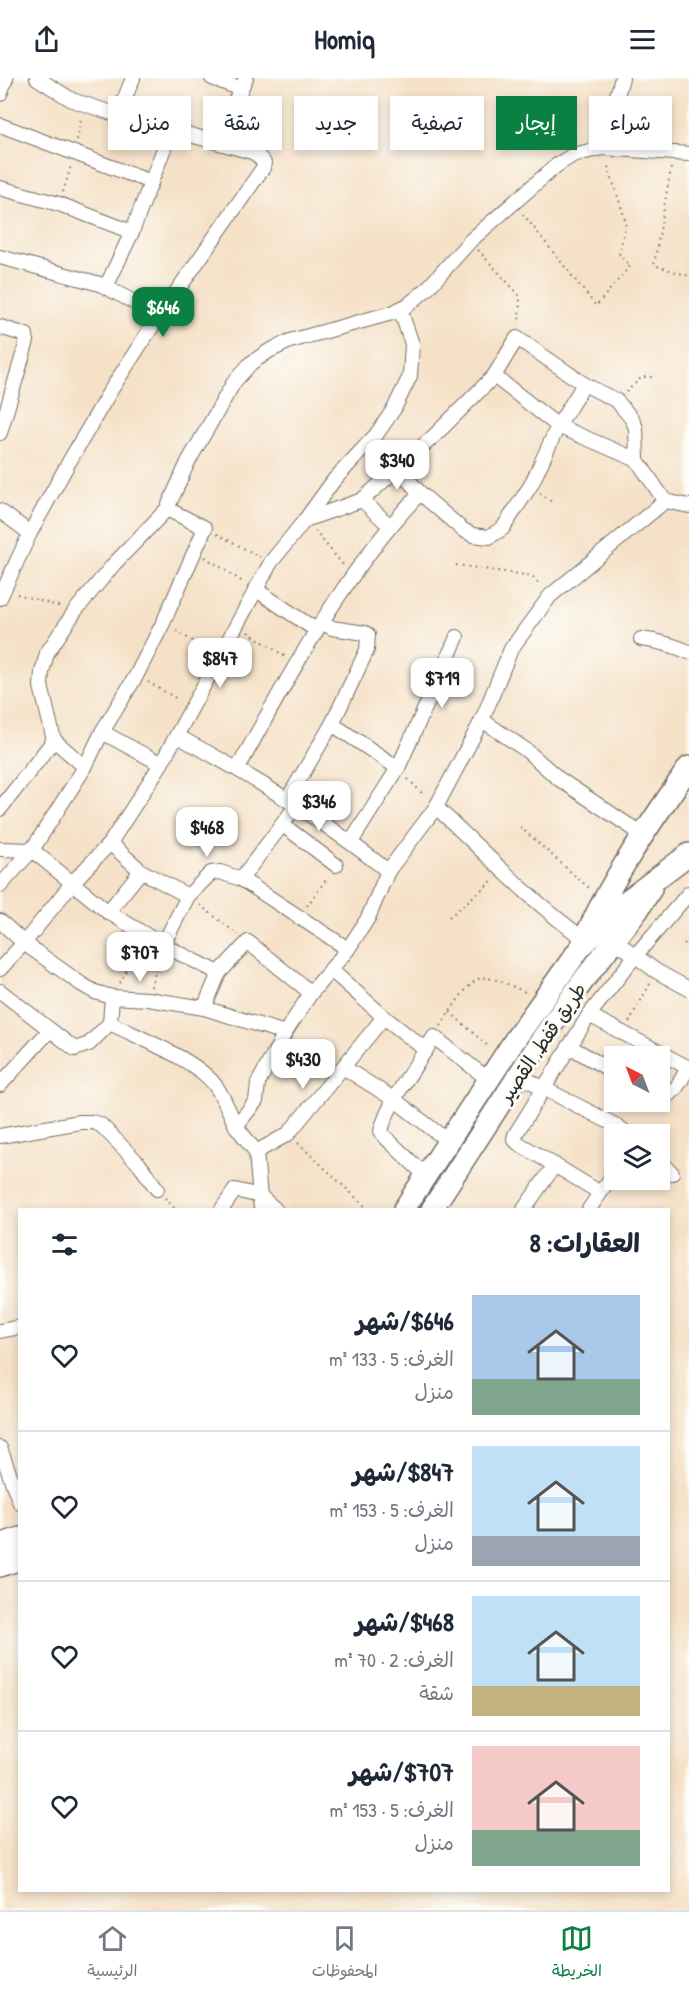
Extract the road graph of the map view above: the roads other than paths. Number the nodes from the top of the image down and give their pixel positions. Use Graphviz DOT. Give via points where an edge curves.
graph roads {
  1 [pos="6,78"];
  2 [pos="37,78"];
  3 [pos="134,78"];
  4 [pos="212,78"];
  5 [pos="622,78"];
  6 [pos="58,84"];
  7 [pos="244,84"];
  8 [pos="0,94"];
  9 [pos="126,96"];
  10 [pos="617,96"];
  11 [pos="108,112"];
  12 [pos="0,125"];
  13 [pos="191,135"];
  14 [pos="163,150"];
  15 [pos="594,150"];
  16 [pos="631,150"];
  17 [pos="256,153"];
  18 [pos="689,154"];
  19 [pos="151,182"];
  20 [pos="0,188"];
  21 [pos="132,232"];
  22 [pos="0,257"];
  23 [pos="106,287"];
  24 [pos="400,309"];
  25 [pos="160,315"];
  26 [pos="0,327"];
  27 [pos="494,376"];
  28 [pos="584,384"];
  29 [pos="558,426"];
  30 [pos="0,433"];
  31 [pos="637,460"];
  32 [pos="397,468"];
  33 [pos="420,493"];
  34 [pos="362,500"];
  35 [pos="665,501"];
  36 [pos="688,508"];
  37 [pos="167,509"];
  38 [pos="0,511"];
  39 [pos="305,520"];
  40 [pos="389,525"];
  41 [pos="30,533"];
  42 [pos="255,589"];
  43 [pos="2,591"];
  44 [pos="319,626"];
  45 [pos="457,637"];
  46 [pos="641,639"];
  47 [pos="689,652"];
  48 [pos="483,720"];
  49 [pos="332,724"];
  50 [pos="102,732"];
  51 [pos="177,736"];
  52 [pos="54,740"];
  53 [pos="161,764"];
  54 [pos="85,767"];
  55 [pos="689,767"];
  56 [pos="238,768"];
  57 [pos="398,768"];
  58 [pos="291,802"];
  59 [pos="436,807"];
  60 [pos="0,809"];
  61 [pos="283,825"];
  62 [pos="643,835"];
  63 [pos="351,842"];
  64 [pos="110,843"];
  65 [pos="0,849"];
  66 [pos="32,850"];
  67 [pos="689,854"];
  68 [pos="336,865"];
  69 [pos="141,871"];
  70 [pos="388,871"];
  71 [pos="658,878"];
  72 [pos="241,879"];
  73 [pos="73,882"];
  74 [pos="0,886"];
  75 [pos="689,893"];
  76 [pos="188,896"];
  77 [pos="684,907"];
  78 [pos="108,912"];
  79 [pos="0,921"];
  80 [pos="614,940"];
  81 [pos="24,943"];
  82 [pos="582,944"];
  83 [pos="163,945"];
  84 [pos="348,949"];
  85 [pos="635,956"];
  86 [pos="0,969"];
  87 [pos="331,970"];
  88 [pos="219,973"];
  89 [pos="689,990"];
  90 [pos="0,991"];
  91 [pos="311,993"];
  92 [pos="112,997"];
  93 [pos="204,1008"];
  94 [pos="589,1016"];
  95 [pos="384,1017"];
  96 [pos="110,1023"];
  97 [pos="49,1031"];
  98 [pos="285,1033"];
  99 [pos="568,1046"];
  100 [pos="426,1050"];
  101 [pos="343,1067"];
  102 [pos="511,1067"];
  103 [pos="604,1067"];
  104 [pos="689,1068"];
  105 [pos="489,1080"];
  106 [pos="0,1085"];
  107 [pos="543,1088"];
  108 [pos="670,1095"];
  109 [pos="395,1100"];
  110 [pos="612,1124"];
  111 [pos="236,1126"];
  112 [pos="0,1136"];
  113 [pos="449,1142"];
  114 [pos="256,1152"];
  115 [pos="555,1165"];
  116 [pos="426,1176"];
  117 [pos="604,1186"];
  118 [pos="157,1189"];
  119 [pos="599,1192"];
  120 [pos="261,1202"];
  121 [pos="223,1208"];
  122 [pos="405,1208"];
  123 [pos="433,1208"];
  124 [pos="525,1208"];
  125 [pos="590,1208"];
  126 [pos="18,1328"];
  127 [pos="0,1331"];
  128 [pos="0,1448"];
  129 [pos="18,1498"];
  130 [pos="18,1539"];
  131 [pos="0,1545"];
  132 [pos="18,1560"];
  133 [pos="0,1566"];
  1 -- 8 [label="street"];
  2 -- 6 [label="street"];
  3 -- 9 [label="street"];
  4 -- 7 [label="street"];
  5 -- 10 [label="street"];
  6 -- 11 [label="street" via="84,104"];
  7 -- 17 [label="street" via="227,118 228,124"];
  12 -- 19 [label="street"];
  13 -- 17 [label="street"];
  14 -- 19 [label="street"];
  15 -- 24 [label="street" via="573,155 557,165 470,241 427,289"];
  16 -- 18 [label="street"];
  17 -- 25 [label="street" via="264,163 263,168"];
  19 -- 21 [label="street"];
  20 -- 21 [label="street" via="59,204"];
  21 -- 23 [label="street"];
  22 -- 23 [label="street"];
  23 -- 25 [label="street"];
  24 -- 37 [label="street" via="290,340 251,363 234,382 188,462"];
  24 -- 39 [label="street" via="412,344 410,376 376,435 334,480"];
  25 -- 41 [label="street" via="104,403"];
  26 -- 30 [label="street" via="26,335 27,341"];
  27 -- 28 [label="street" via="517,339"];
  27 -- 29 [label="street"];
  27 -- 32 [label="street"];
  28 -- 29 [label="street"];
  28 -- 31 [label="street" via="617,400 632,418"];
  29 -- 31 [label="street"];
  29 -- 33 [label="street" via="531,485 503,528 489,537 464,530"];
  31 -- 35 [label="street"];
  32 -- 33 [label="street"];
  32 -- 34 [label="street"];
  33 -- 40 [label="street"];
  34 -- 39 [label="street"];
  34 -- 40 [label="street"];
  35 -- 36 [label="street"];
  35 -- 48 [label="street" via="550,596 511,649"];
  37 -- 50 [label="street" via="206,528 136,676"];
  37 -- 52 [label="street" via="75,611 47,654 41,686"];
  38 -- 41 [label="street"];
  39 -- 42 [label="street"];
  40 -- 44 [label="street"];
  41 -- 43 [label="street"];
  42 -- 44 [label="street"];
  42 -- 51 [label="street"];
  44 -- 49 [label="street" via="365,633 369,639 368,650"];
  44 -- 56 [label="street"];
  45 -- 57 [label="street"];
  46 -- 47 [label="street"];
  48 -- 59 [label="street"];
  48 -- 62 [label="street" via="559,779"];
  49 -- 57 [label="street"];
  49 -- 58 [label="street"];
  50 -- 53 [label="street"];
  50 -- 54 [label="street"];
  51 -- 53 [label="street"];
  51 -- 56 [label="street"];
  52 -- 54 [label="street"];
  52 -- 60 [label="street"];
  53 -- 64 [label="street"];
  54 -- 66 [label="street"];
  55 -- 62 [label="main road, طريق قفط, القصير"];
  56 -- 58 [label="street"];
  57 -- 63 [label="street"];
  58 -- 61 [label="street"];
  58 -- 63 [label="street"];
  59 -- 70 [label="street"];
  59 -- 82 [label="street"];
  61 -- 68 [label="street"];
  61 -- 72 [label="street"];
  62 -- 82 [label="main road, طريق قفط, القصير" via="603,900"];
  63 -- 70 [label="street"];
  64 -- 69 [label="street"];
  64 -- 73 [label="street"];
  65 -- 66 [label="street"];
  66 -- 73 [label="street"];
  66 -- 74 [label="street"];
  67 -- 71 [label="main road, طريق قفط, القصير"];
  69 -- 76 [label="street"];
  69 -- 78 [label="street"];
  70 -- 84 [label="street" via="368,918"];
  71 -- 80 [label="main road, طريق قفط, القصير"];
  71 -- 82 [label="main road, طريق قفط, القصير" via="620,906"];
  72 -- 76 [label="street" via="211,873"];
  72 -- 84 [label="street"];
  73 -- 78 [label="street"];
  73 -- 81 [label="street"];
  75 -- 77 [label="street"];
  76 -- 83 [label="street"];
  77 -- 85 [label="street"];
  78 -- 83 [label="street"];
  79 -- 81 [label="street"];
  80 -- 85 [label="street"];
  80 -- 102 [label="main road, طريق قفط, القصير"];
  81 -- 86 [label="street"];
  81 -- 92 [label="street" via="81,984"];
  82 -- 102 [label="main road, طريق قفط, القصير" via="543,1000"];
  83 -- 88 [label="street"];
  84 -- 87 [label="street"];
  85 -- 89 [label="street"];
  85 -- 94 [label="street"];
  87 -- 91 [label="street"];
  87 -- 95 [label="street"];
  88 -- 91 [label="street" via="248,942"];
  88 -- 93 [label="street"];
  90 -- 97 [label="street"];
  91 -- 98 [label="street"];
  92 -- 93 [label="street"];
  92 -- 96 [label="street"];
  93 -- 98 [label="street"];
  94 -- 99 [label="street"];
  94 -- 104 [label="street"];
  95 -- 100 [label="street"];
  95 -- 101 [label="street"];
  96 -- 97 [label="street" via="80,1049"];
  96 -- 111 [label="street" via="204,1073 217,1087"];
  97 -- 106 [label="street"];
  98 -- 111 [label="street" via="258,1083 256,1101"];
  99 -- 103 [label="street"];
  99 -- 107 [label="street"];
  100 -- 105 [label="street" via="434,1037"];
  100 -- 109 [label="street"];
  101 -- 109 [label="street"];
  101 -- 114 [label="street" via="288,1134"];
  102 -- 105 [label="main road, طريق قفط, القصير"];
  102 -- 107 [label="street"];
  102 -- 123 [label="main road, طريق قفط, القصير"];
  104 -- 108 [label="street"];
  105 -- 113 [label="main road, طريق قفط, القصير"];
  107 -- 110 [label="street"];
  107 -- 115 [label="street" via="514,1139"];
  109 -- 113 [label="street"];
  109 -- 116 [label="street" via="381,1131"];
  111 -- 114 [label="street"];
  112 -- 118 [label="street" via="93,1122 101,1125 131,1156"];
  113 -- 116 [label="main road, طريق قفط, القصير"];
  114 -- 120 [label="street"];
  115 -- 119 [label="street"];
  115 -- 124 [label="street"];
  116 -- 122 [label="main road, طريق قفط, القصير"];
  117 -- 119 [label="street"];
  119 -- 125 [label="street"];
  120 -- 121 [label="street" via="235,1190"];
  126 -- 127 [label="street"];
  128 -- 129 [label="street"];
  130 -- 131 [label="main road"];
  132 -- 133 [label="main road"];
}
